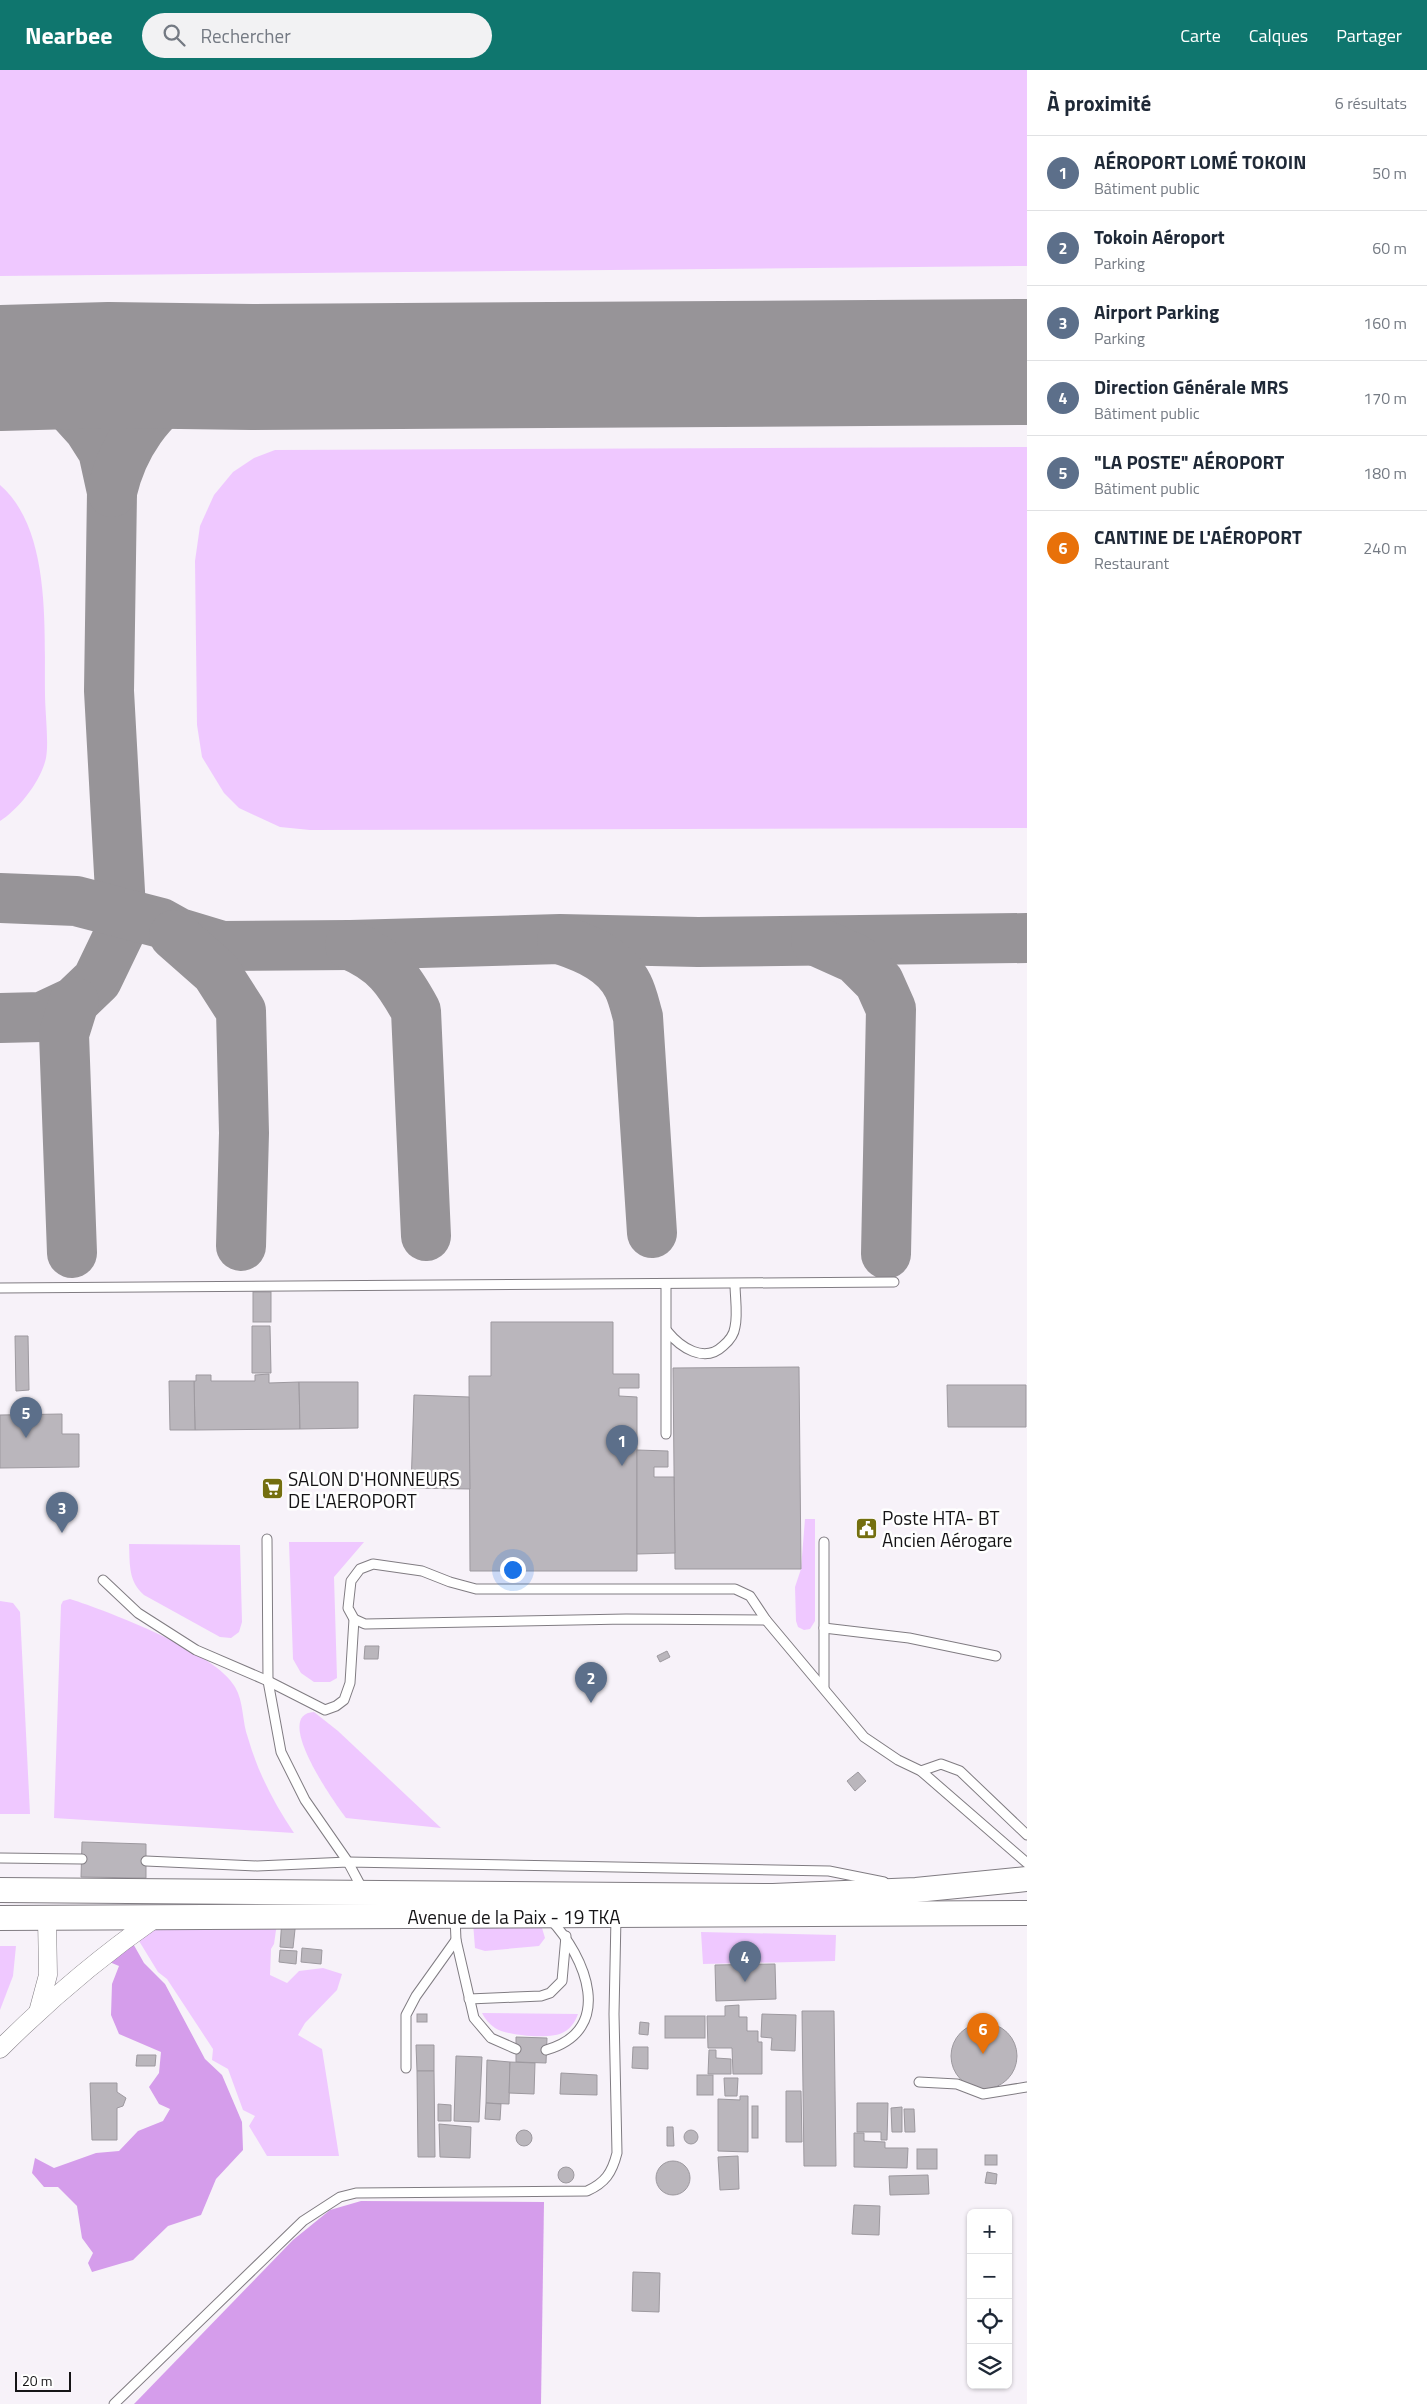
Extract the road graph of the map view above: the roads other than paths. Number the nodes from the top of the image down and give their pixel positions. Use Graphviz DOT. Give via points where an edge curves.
graph roads {
  1 [pos="894,1282"];
  2 [pos="666,1284"];
  3 [pos="735,1284"];
  4 [pos="0,1288"];
  5 [pos="667,1331"];
  6 [pos="666,1434"];
  7 [pos="267,1539"];
  8 [pos="824,1542"];
  9 [pos="103,1580"];
  10 [pos="354,1619"];
  11 [pos="766,1620"];
  12 [pos="824,1628"];
  13 [pos="996,1656"];
  14 [pos="268,1681"];
  15 [pos="824,1688"];
  16 [pos="921,1771"];
  17 [pos="1027,1835"];
  18 [pos="0,1858"];
  19 [pos="82,1859"];
  20 [pos="146,1861"];
  21 [pos="348,1862"];
  22 [pos="1027,1864"];
  23 [pos="1027,1879"];
  24 [pos="0,1890"];
  25 [pos="916,1890"];
  26 [pos="365,1892"];
  27 [pos="456,1904"];
  28 [pos="1027,1913"];
  29 [pos="616,1915"];
  30 [pos="546,1916"];
  31 [pos="156,1917"];
  32 [pos="0,1918"];
  33 [pos="47,1918"];
  34 [pos="566,1936"];
  35 [pos="456,1940"];
  36 [pos="469,1999"];
  37 [pos="38,2012"];
  38 [pos="0,2050"];
  39 [pos="516,2050"];
  40 [pos="546,2050"];
  41 [pos="406,2068"];
  42 [pos="919,2082"];
  43 [pos="1027,2087"];
  44 [pos="114,2404"];
  1 -- 3 [label="lane"];
  2 -- 3 [label="lane"];
  2 -- 4 [label="lane"];
  2 -- 5 [label="lane"];
  3 -- 5 [label="lane" via="735,1327 730,1340 718,1351 707,1354 692,1352 676,1342"];
  5 -- 6 [label="lane"];
  7 -- 14 [label="lane"];
  8 -- 12 [label="lane"];
  9 -- 14 [label="lane" via="138,1613 196,1650"];
  10 -- 11 [label="lane" via="365,1624"];
  10 -- 11 [label="lane" via="348,1608 350,1581 360,1569 372,1564 422,1571 476,1589 735,1589 750,1596"];
  10 -- 14 [label="lane" via="350,1683 344,1700 336,1706 325,1710"];
  11 -- 15 [label="lane"];
  12 -- 13 [label="lane" via="909,1638"];
  12 -- 15 [label="lane"];
  14 -- 21 [label="lane" via="281,1752 305,1800"];
  15 -- 16 [label="lane" via="864,1737"];
  16 -- 17 [label="lane" via="941,1764 960,1771"];
  16 -- 22 [label="lane"];
  18 -- 19 [label="lane"];
  20 -- 21 [label="lane" via="257,1866"];
  21 -- 25 [label="lane" via="829,1871"];
  21 -- 26 [label="lane"];
  23 -- 25 [label="main road"];
  24 -- 26 [label="main road"];
  25 -- 27 [label="main road"];
  26 -- 27 [label="main road"];
  27 -- 30 [label="main road, Avenue de la Paix - 19 TKA"];
  27 -- 31 [label="main road, Avenue de la Paix - 19 TKA"];
  27 -- 35 [label="lane"];
  28 -- 29 [label="main road, Avenue de la Paix - 19 TKA"];
  29 -- 30 [label="main road, Avenue de la Paix - 19 TKA"];
  29 -- 44 [label="lane" via="617,2153 608,2177 587,2191 356,2193 340,2197 303,2221"];
  30 -- 34 [label="lane"];
  31 -- 33 [label="main road, Avenue de la Paix - 19 TKA"];
  31 -- 37 [label="street" via="104,1954"];
  32 -- 33 [label="main road, Avenue de la Paix - 19 TKA"];
  33 -- 37 [label="street" via="48,1975"];
  34 -- 36 [label="lane" via="562,1981 550,1993"];
  34 -- 40 [label="lane" via="581,1963 588,1987 587,2011 576,2033 562,2045"];
  35 -- 36 [label="lane"];
  35 -- 41 [label="lane" via="406,2015"];
  36 -- 39 [label="lane" via="474,2018 491,2038"];
  37 -- 38 [label="street"];
  42 -- 43 [label="lane" via="957,2084 984,2094"];
}
